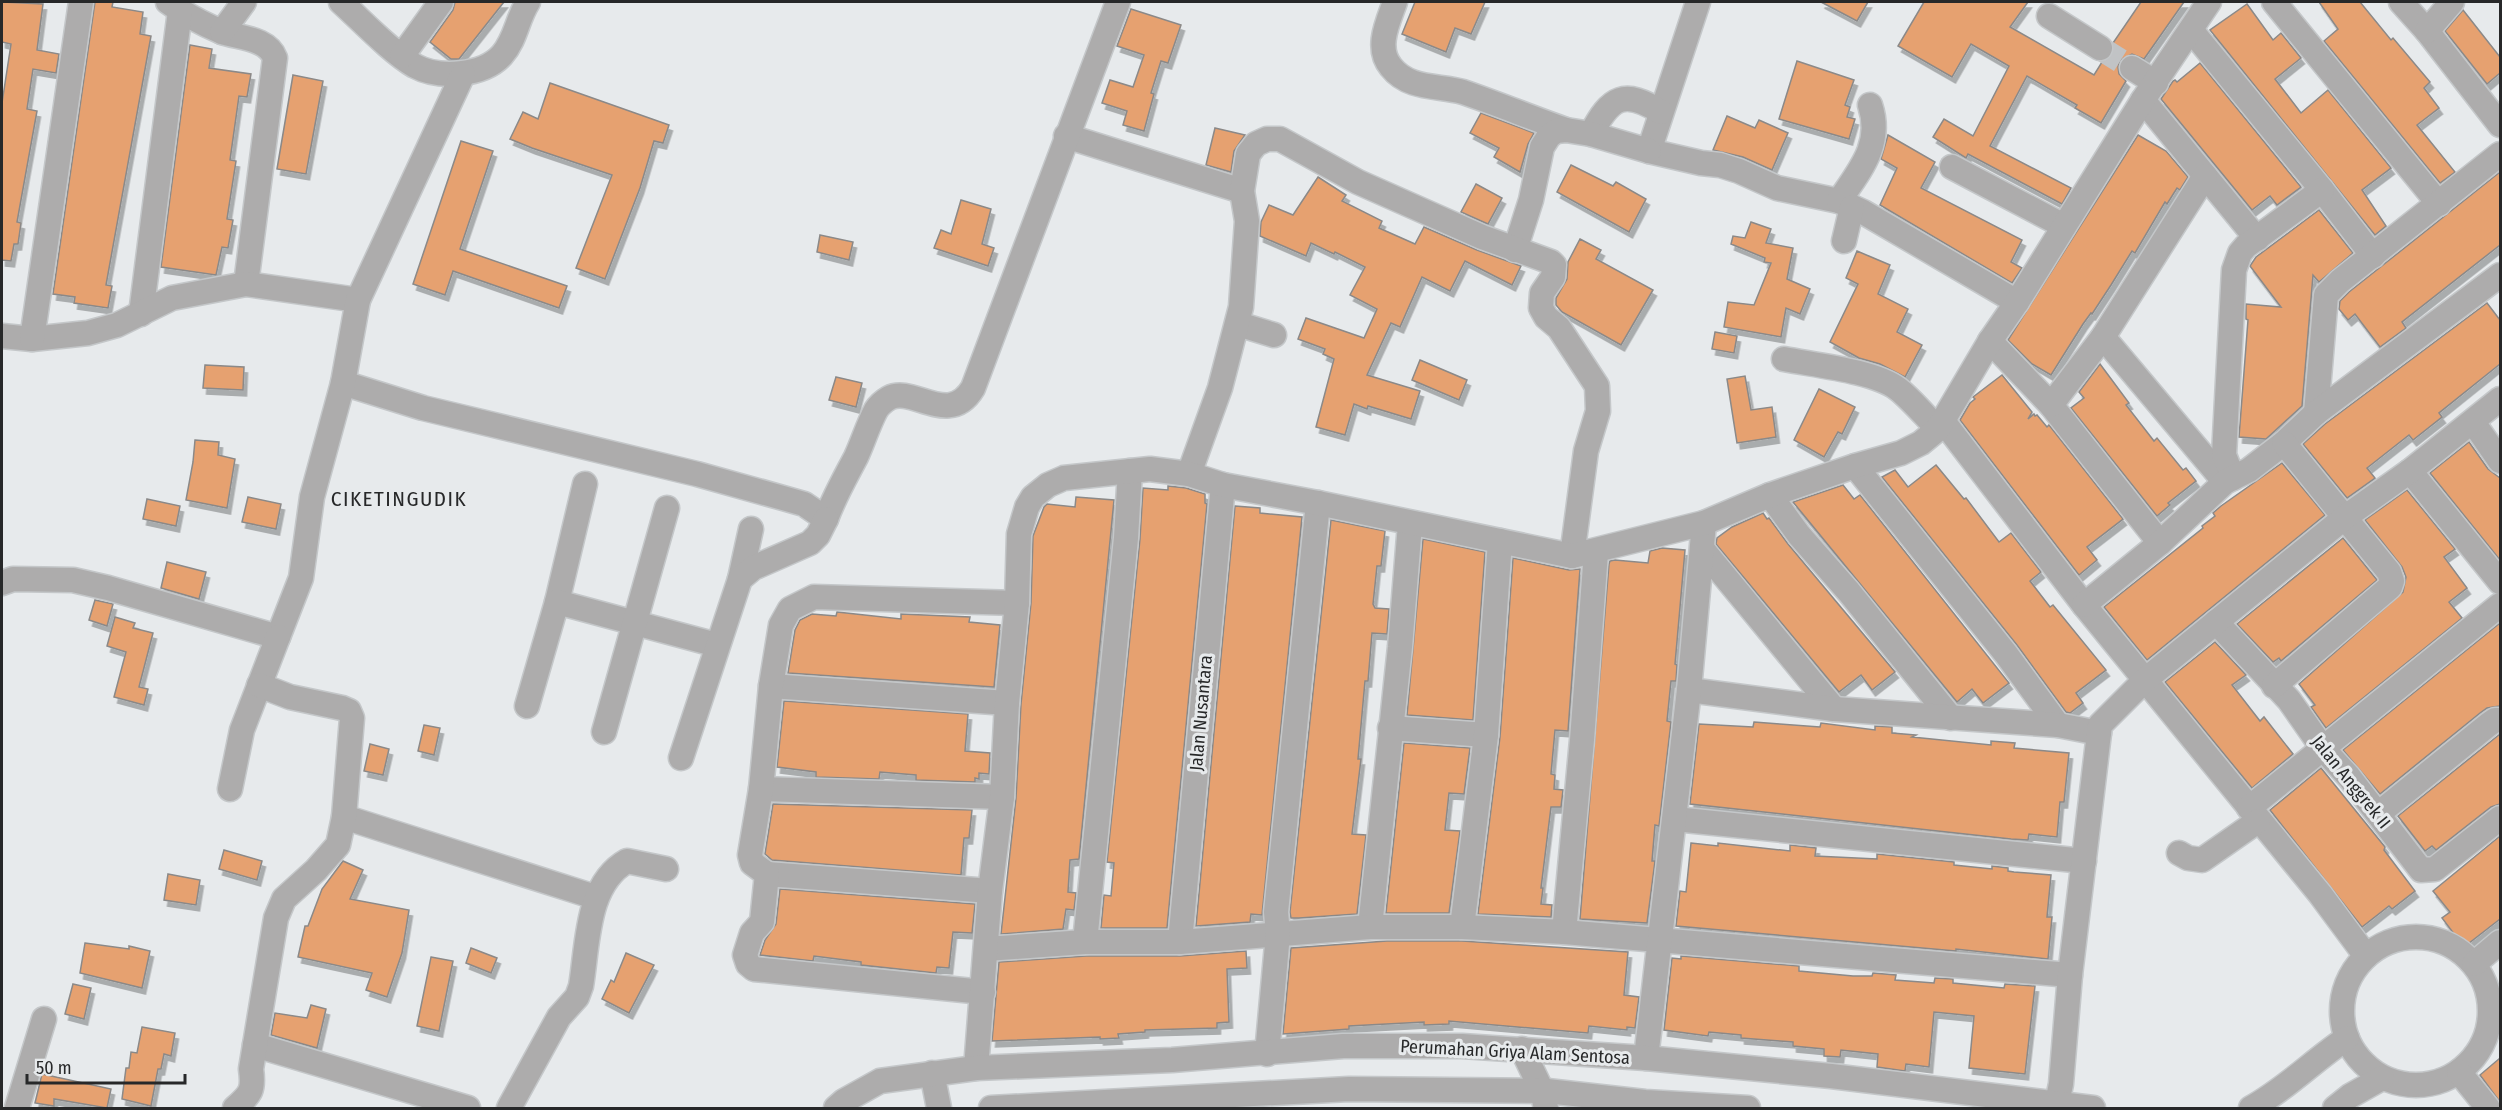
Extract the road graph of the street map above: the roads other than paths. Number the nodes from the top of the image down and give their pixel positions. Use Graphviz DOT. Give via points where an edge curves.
graph roads {
  1 [pos="81,2"];
  2 [pos="244,2"];
  3 [pos="341,2"];
  4 [pos="441,2"];
  5 [pos="528,2"];
  6 [pos="1118,2"];
  7 [pos="1395,2"];
  8 [pos="1698,2"];
  9 [pos="2209,2"];
  10 [pos="2274,2"];
  11 [pos="2401,2"];
  12 [pos="2452,2"];
  13 [pos="174,6"];
  14 [pos="2049,16"];
  15 [pos="2191,30"];
  16 [pos="2427,31"];
  17 [pos="222,32"];
  18 [pos="2100,48"];
  19 [pos="402,56"];
  20 [pos="2132,68"];
  21 [pos="463,74"];
  22 [pos="2149,92"];
  23 [pos="1870,105"];
  24 [pos="1661,112"];
  25 [pos="2500,125"];
  26 [pos="1566,130"];
  27 [pos="1591,134"];
  28 [pos="1066,136"];
  29 [pos="1649,150"];
  30 [pos="2500,154"];
  31 [pos="1952,166"];
  32 [pos="2205,176"];
  33 [pos="2322,190"];
  34 [pos="1242,191"];
  35 [pos="1845,204"];
  36 [pos="2439,204"];
  37 [pos="2064,226"];
  38 [pos="2257,239"];
  39 [pos="1844,241"];
  40 [pos="1515,250"];
  41 [pos="2373,256"];
  42 [pos="2498,282"];
  43 [pos="246,284"];
  44 [pos="358,300"];
  45 [pos="2017,302"];
  46 [pos="141,314"];
  47 [pos="1238,324"];
  48 [pos="1274,335"];
  49 [pos="2,336"];
  50 [pos="2103,337"];
  51 [pos="32,339"];
  52 [pos="1990,341"];
  53 [pos="1784,360"];
  54 [pos="343,383"];
  55 [pos="2500,399"];
  56 [pos="2051,405"];
  57 [pos="2316,413"];
  58 [pos="2473,422"];
  59 [pos="1940,425"];
  60 [pos="2284,443"];
  61 [pos="2500,461"];
  62 [pos="1855,466"];
  63 [pos="1130,471"];
  64 [pos="2410,471"];
  65 [pos="1189,474"];
  66 [pos="2229,480"];
  67 [pos="585,484"];
  68 [pos="1223,485"];
  69 [pos="1770,495"];
  70 [pos="1318,503"];
  71 [pos="667,508"];
  72 [pos="2344,518"];
  73 [pos="826,519"];
  74 [pos="1704,523"];
  75 [pos="1410,524"];
  76 [pos="751,530"];
  77 [pos="1500,541"];
  78 [pos="2160,543"];
  79 [pos="1703,550"];
  80 [pos="1596,552"];
  81 [pos="1572,556"];
  82 [pos="740,579"];
  83 [pos="2500,582"];
  84 [pos="2,583"];
  85 [pos="557,602"];
  86 [pos="1017,603"];
  87 [pos="2084,605"];
  88 [pos="2500,605"];
  89 [pos="635,622"];
  90 [pos="2216,622"];
  91 [pos="278,637"];
  92 [pos="717,645"];
  93 [pos="2145,680"];
  94 [pos="259,685"];
  95 [pos="771,686"];
  96 [pos="2274,686"];
  97 [pos="1689,690"];
  98 [pos="1007,704"];
  99 [pos="527,706"];
  100 [pos="1834,709"];
  101 [pos="1951,718"];
  102 [pos="2500,720"];
  103 [pos="2058,724"];
  104 [pos="1390,728"];
  105 [pos="604,732"];
  106 [pos="2099,733"];
  107 [pos="1486,735"];
  108 [pos="2324,750"];
  109 [pos="681,758"];
  110 [pos="230,789"];
  111 [pos="761,789"];
  112 [pos="1002,797"];
  113 [pos="2253,814"];
  114 [pos="2378,814"];
  115 [pos="344,817"];
  116 [pos="1675,819"];
  117 [pos="2500,819"];
  118 [pos="2179,853"];
  119 [pos="2084,861"];
  120 [pos="666,869"];
  121 [pos="767,874"];
  122 [pos="990,891"];
  123 [pos="595,897"];
  124 [pos="1370,927"];
  125 [pos="1462,927"];
  126 [pos="1564,932"];
  127 [pos="1278,934"];
  128 [pos="1662,941"];
  129 [pos="1085,942"];
  130 [pos="1180,942"];
  131 [pos="2500,942"];
  132 [pos="987,948"];
  133 [pos="2366,956"];
  134 [pos="2474,964"];
  135 [pos="2070,975"];
  136 [pos="983,992"];
  137 [pos="44,1019"];
  138 [pos="2347,1038"];
  139 [pos="255,1045"];
  140 [pos="1522,1049"];
  141 [pos="1267,1054"];
  142 [pos="1646,1058"];
  143 [pos="987,1067"];
  144 [pos="2459,1072"];
  145 [pos="932,1073"];
  146 [pos="2382,1078"];
  147 [pos="1544,1100"];
  148 [pos="2056,1103"];
  149 [pos="17,1108"];
  150 [pos="235,1108"];
  151 [pos="468,1108"];
  152 [pos="509,1108"];
  153 [pos="836,1108"];
  154 [pos="939,1108"];
  155 [pos="998,1108"];
  156 [pos="1748,1108"];
  157 [pos="2093,1108"];
  158 [pos="2251,1108"];
  159 [pos="2335,1108"];
  160 [pos="2488,1108"];
  1 -- 51 [label="street"];
  2 -- 17 [label="street"];
  3 -- 19 [label="street"];
  4 -- 19 [label="street"];
  5 -- 21 [label="street" via="517,32 502,54 485,69"];
  6 -- 28 [label="street"];
  7 -- 26 [label="street" via="1382,48 1390,67 1408,80 1459,91"];
  8 -- 24 [label="street"];
  9 -- 15 [label="street"];
  10 -- 36 [label="street"];
  11 -- 16 [label="street"];
  12 -- 16 [label="street"];
  13 -- 17 [label="street"];
  13 -- 46 [label="street"];
  14 -- 18 [label="street"];
  15 -- 22 [label="street"];
  15 -- 33 [label="street"];
  16 -- 25 [label="street"];
  17 -- 43 [label="street" via="260,42 275,58"];
  19 -- 21 [label="street" via="419,68"];
  20 -- 22 [label="street"];
  21 -- 44 [label="street"];
  22 -- 32 [label="street"];
  22 -- 37 [label="street"];
  23 -- 35 [label="street" via="1875,123 1873,142"];
  24 -- 27 [label="street" via="1643,101 1618,99 1603,113"];
  24 -- 29 [label="street"];
  26 -- 27 [label="street"];
  26 -- 40 [label="street" via="1556,131 1542,147"];
  27 -- 29 [label="street"];
  28 -- 34 [label="street"];
  28 -- 73 [label="street" via="969,395 946,406 897,396 884,401 876,409"];
  29 -- 35 [label="street" via="1719,165 1777,188"];
  30 -- 36 [label="street"];
  31 -- 37 [label="street"];
  32 -- 38 [label="street"];
  32 -- 50 [label="street"];
  33 -- 38 [label="street"];
  33 -- 41 [label="street"];
  34 -- 40 [label="street" via="1251,148 1267,139 1280,139 1358,182"];
  34 -- 47 [label="street" via="1247,227"];
  35 -- 39 [label="street"];
  35 -- 45 [label="street"];
  36 -- 41 [label="street"];
  37 -- 45 [label="street"];
  38 -- 66 [label="street" via="2240,253 2234,270 2224,455"];
  40 -- 81 [label="street" via="1554,266 1553,277 1542,293 1541,308 1597,386 1598,411 1586,451"];
  41 -- 57 [label="street" via="2326,295"];
  42 -- 57 [label="street"];
  43 -- 44 [label="street"];
  43 -- 46 [label="street" via="172,298"];
  44 -- 54 [label="street"];
  45 -- 52 [label="street"];
  46 -- 51 [label="street" via="88,333"];
  47 -- 48 [label="street"];
  47 -- 65 [label="street"];
  49 -- 51 [label="street"];
  50 -- 56 [label="street"];
  50 -- 66 [label="street"];
  52 -- 56 [label="street"];
  52 -- 59 [label="street"];
  53 -- 59 [label="street" via="1869,376 1889,384"];
  54 -- 73 [label="street" via="423,408 783,498 804,504"];
  54 -- 91 [label="street" via="312,497 301,578"];
  55 -- 58 [label="street"];
  56 -- 78 [label="street"];
  57 -- 60 [label="street"];
  58 -- 61 [label="street"];
  58 -- 64 [label="street"];
  59 -- 62 [label="street" via="1921,443 1901,453"];
  59 -- 87 [label="street"];
  60 -- 66 [label="street"];
  60 -- 72 [label="street"];
  62 -- 69 [label="street"];
  62 -- 103 [label="street"];
  63 -- 65 [label="street"];
  63 -- 86 [label="street" via="1064,478 1033,497 1026,507 1019,534"];
  63 -- 129 [label="street"];
  64 -- 72 [label="street"];
  64 -- 83 [label="street"];
  65 -- 68 [label="street"];
  66 -- 78 [label="street"];
  67 -- 85 [label="street"];
  68 -- 70 [label="street"];
  68 -- 130 [label="street, Jalan Nusantara"];
  69 -- 74 [label="street"];
  69 -- 101 [label="street"];
  70 -- 75 [label="street"];
  70 -- 127 [label="street" via="1276,912"];
  71 -- 89 [label="street"];
  72 -- 90 [label="street"];
  72 -- 96 [label="street" via="2389,572 2390,587"];
  73 -- 82 [label="street" via="810,543 753,568"];
  74 -- 79 [label="street"];
  74 -- 80 [label="street"];
  75 -- 77 [label="street"];
  75 -- 104 [label="street"];
  76 -- 82 [label="street"];
  77 -- 81 [label="street"];
  77 -- 107 [label="street"];
  78 -- 87 [label="street"];
  79 -- 97 [label="street"];
  79 -- 100 [label="street"];
  80 -- 81 [label="street"];
  80 -- 126 [label="street"];
  82 -- 92 [label="street"];
  84 -- 91 [label="street" via="13,579 73,580"];
  85 -- 89 [label="street"];
  85 -- 99 [label="street"];
  86 -- 95 [label="street" via="814,597 805,600 790,609 781,626"];
  86 -- 98 [label="street"];
  87 -- 93 [label="street"];
  88 -- 108 [label="street"];
  89 -- 92 [label="street"];
  89 -- 105 [label="street"];
  90 -- 93 [label="street"];
  90 -- 96 [label="street, Jalan Anggrek II"];
  91 -- 94 [label="street"];
  92 -- 109 [label="street"];
  93 -- 106 [label="street" via="2103,721"];
  93 -- 113 [label="street"];
  94 -- 110 [label="street" via="242,730"];
  94 -- 115 [label="street" via="349,711 352,718"];
  95 -- 98 [label="street"];
  95 -- 111 [label="street"];
  96 -- 108 [label="street, Jalan Anggrek II" via="2289,700"];
  97 -- 100 [label="street"];
  97 -- 116 [label="street"];
  98 -- 112 [label="street"];
  100 -- 101 [label="street"];
  101 -- 103 [label="street"];
  102 -- 114 [label="street" via="2488,725"];
  103 -- 106 [label="street"];
  104 -- 107 [label="street"];
  104 -- 124 [label="street"];
  106 -- 119 [label="street"];
  107 -- 125 [label="street"];
  108 -- 113 [label="street"];
  108 -- 114 [label="street, Jalan Anggrek II"];
  111 -- 112 [label="street"];
  111 -- 121 [label="street" via="750,855 752,863"];
  112 -- 122 [label="street"];
  113 -- 118 [label="street" via="2202,861"];
  113 -- 133 [label="street"];
  114 -- 117 [label="street, Jalan Anggrek II" via="2421,870 2426,871 2435,869"];
  115 -- 123 [label="street"];
  115 -- 139 [label="street" via="336,848 279,908"];
  116 -- 119 [label="street"];
  116 -- 128 [label="street"];
  119 -- 135 [label="street"];
  120 -- 123 [label="street" via="627,861 615,867"];
  121 -- 122 [label="street"];
  121 -- 136 [label="street" via="762,922 752,933 745,955 747,964 754,969"];
  122 -- 132 [label="street"];
  123 -- 152 [label="street" via="577,997 559,1017"];
  124 -- 125 [label="street"];
  124 -- 127 [label="street"];
  125 -- 126 [label="street"];
  126 -- 128 [label="street"];
  127 -- 130 [label="street"];
  127 -- 141 [label="street"];
  128 -- 135 [label="street"];
  128 -- 142 [label="street"];
  129 -- 130 [label="street"];
  129 -- 132 [label="street"];
  131 -- 134 [label="street"];
  132 -- 136 [label="street"];
  133 -- 134 [label="street" via="2401,938 2422,936 2460,950"];
  133 -- 138 [label="street" via="2352,974 2344,994 2342,1017"];
  134 -- 144 [label="street" via="2485,981 2490,1022 2474,1059"];
  135 -- 148 [label="street"];
  136 -- 143 [label="street"];
  137 -- 149 [label="street"];
  138 -- 146 [label="street" via="2361,1060"];
  138 -- 158 [label="street"];
  139 -- 150 [label="street" via="253,1086"];
  139 -- 151 [label="street"];
  140 -- 141 [label="street, Perumahan Griya Alam Sentosa" via="1343,1046"];
  140 -- 142 [label="street, Perumahan Griya Alam Sentosa"];
  140 -- 147 [label="street"];
  141 -- 143 [label="street, Perumahan Griya Alam Sentosa"];
  142 -- 148 [label="street, Perumahan Griya Alam Sentosa"];
  143 -- 145 [label="street, Perumahan Griya Alam Sentosa"];
  143 -- 155 [label="street"];
  144 -- 146 [label="street" via="2420,1086"];
  144 -- 160 [label="street"];
  145 -- 153 [label="street, Perumahan Griya Alam Sentosa" via="880,1081"];
  145 -- 154 [label="street"];
  146 -- 159 [label="street"];
  147 -- 155 [label="street" via="1349,1089"];
  147 -- 156 [label="street"];
  148 -- 157 [label="street, Perumahan Griya Alam Sentosa"];
}
